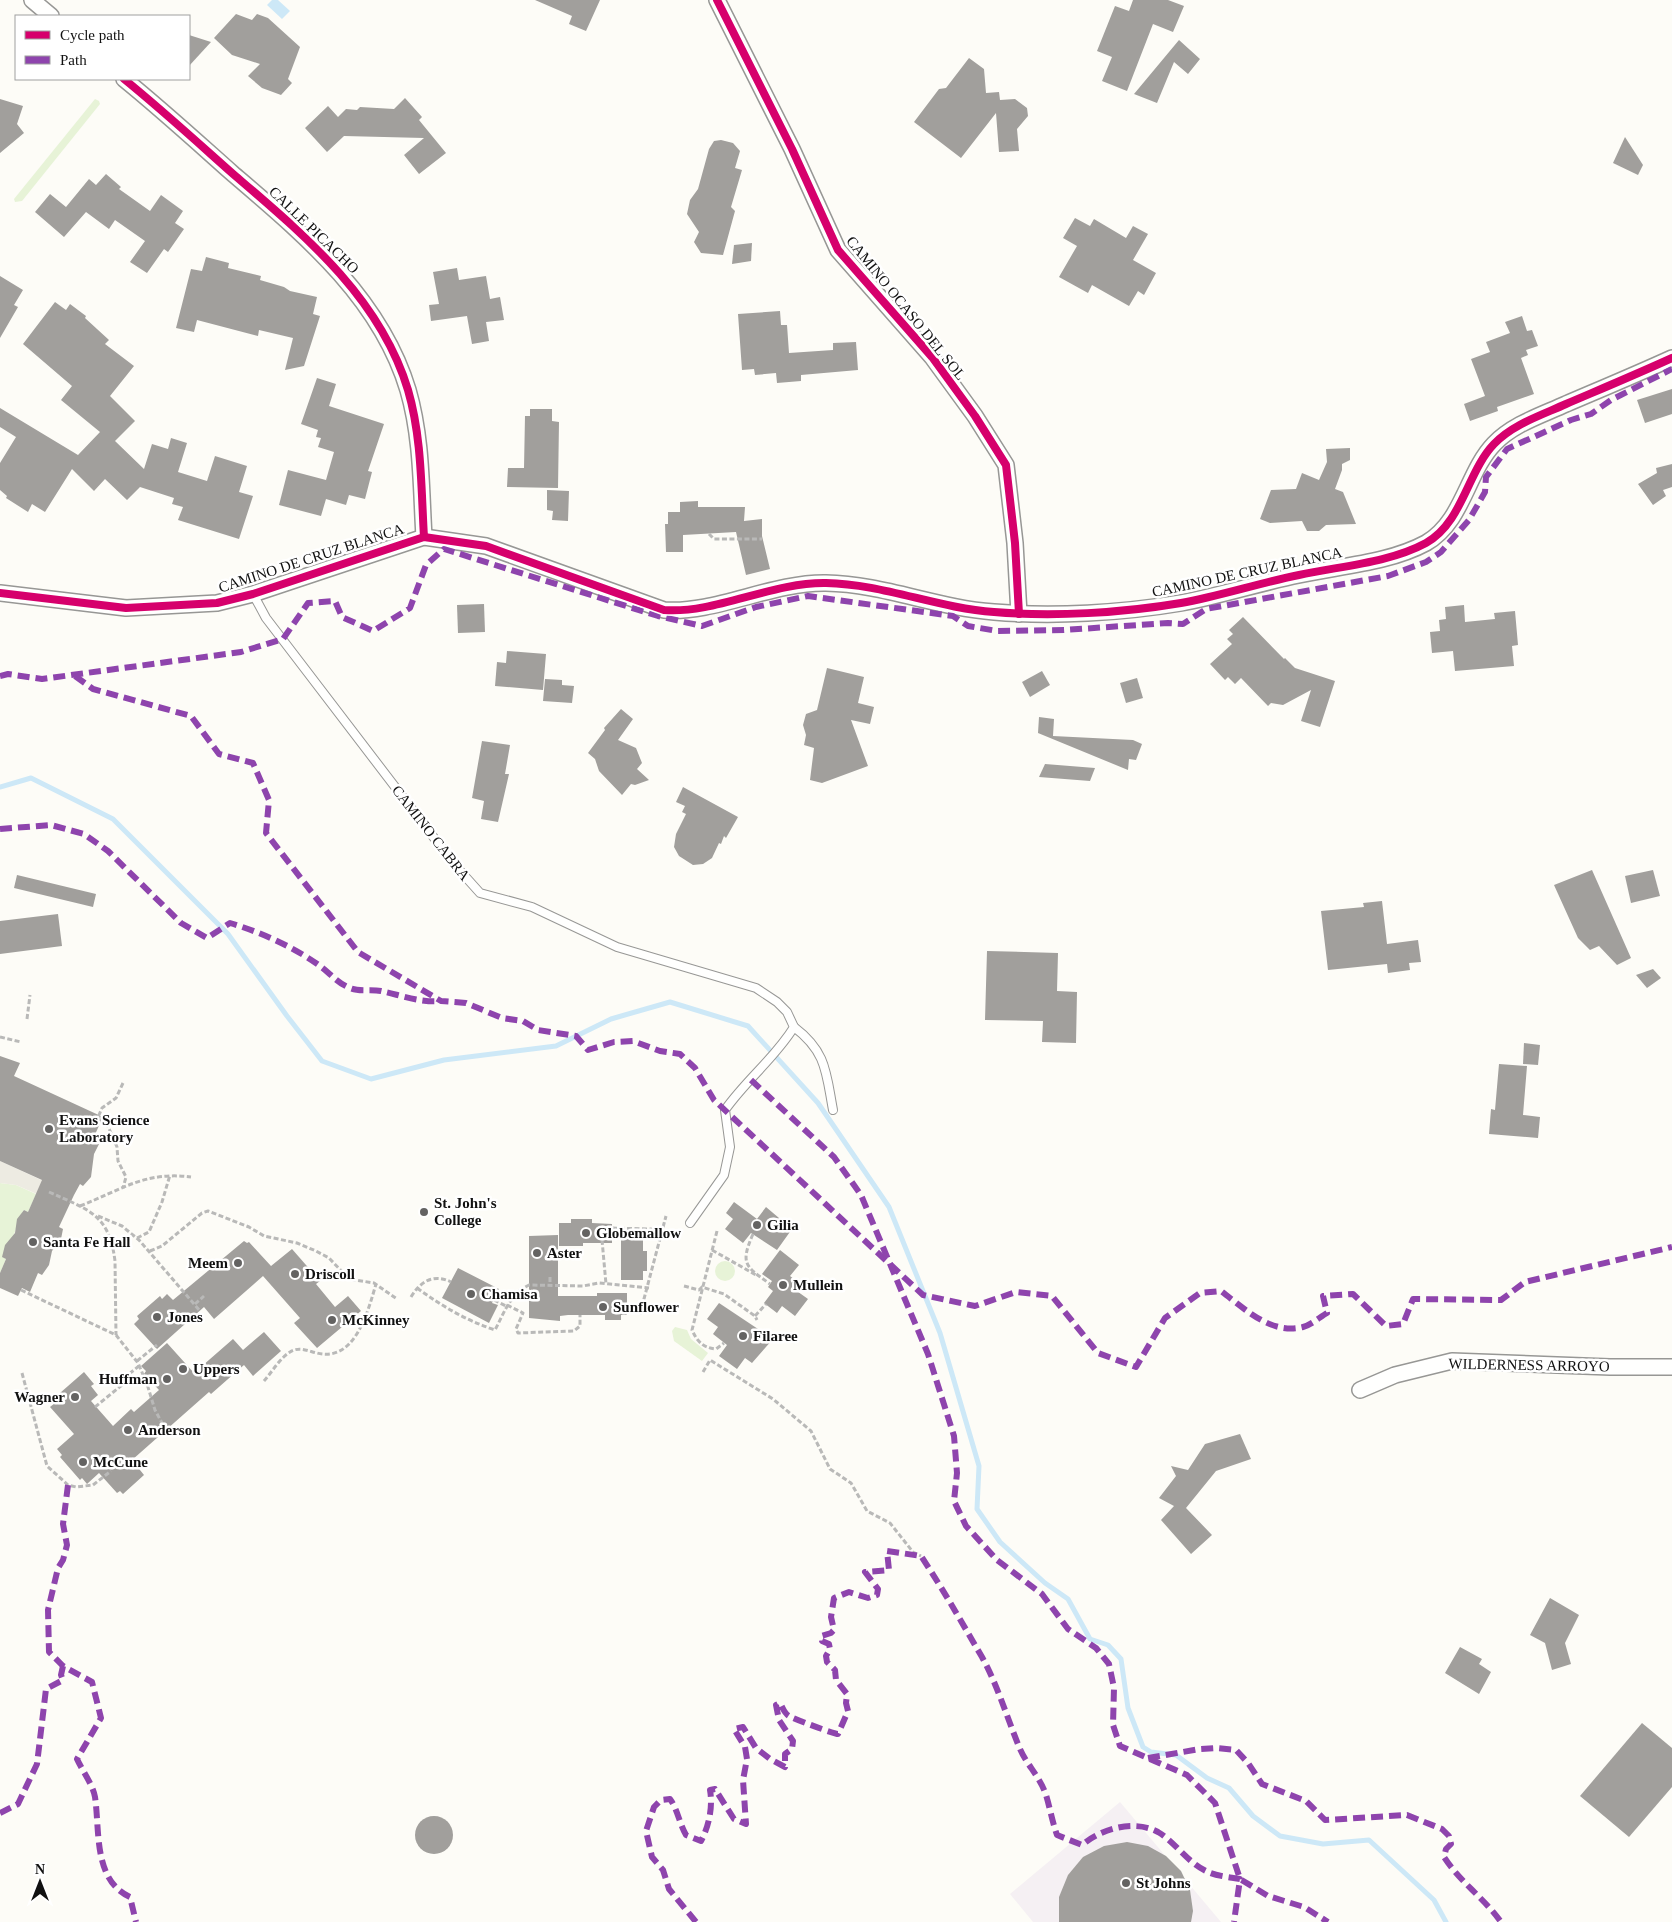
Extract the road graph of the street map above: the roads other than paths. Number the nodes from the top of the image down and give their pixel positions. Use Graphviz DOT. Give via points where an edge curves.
graph roads {
  1 [pos="32,0"];
  2 [pos="717,0"];
  3 [pos="50,15"];
  4 [pos="125,80"];
  5 [pos="1672,358"];
  6 [pos="424,536"];
  7 [pos="0,592"];
  8 [pos="253,594"];
  9 [pos="1019,614"];
  10 [pos="794,1027"];
  11 [pos="833,1110"];
  12 [pos="690,1223"];
  13 [pos="1672,1367"];
  14 [pos="1360,1390"];
  1 -- 3 [label="street"];
  2 -- 9 [label="street, CAMINO OCASO DEL SOL" via="838,250 932,357 1006,465"];
  4 -- 6 [label="street, CALLE PICACHO" via="287,220 356,292 392,353 414,412"];
  5 -- 9 [label="street, CAMINO DE CRUZ BLANCA" via="1542,415 1505,435 1484,458 1454,514 1439,533 1417,547 1393,556 1182,602 1131,609"];
  6 -- 8 [label="street, CAMINO DE CRUZ BLANCA"];
  6 -- 9 [label="street, CAMINO DE CRUZ BLANCA" via="486,546 664,610 694,609 798,585 827,583 959,607"];
  7 -- 8 [label="street, CAMINO DE CRUZ BLANCA" via="126,608 217,603"];
  8 -- 10 [label="lane, CAMINO CABRA" via="266,618 454,864 480,893 532,906 617,947 756,988 787,1012"];
  10 -- 11 [label="lane, CAMINO CABRA" via="810,1040 825,1064"];
  10 -- 12 [label="lane" via="783,1046 725,1110 730,1147 724,1175"];
  13 -- 14 [label="street, WILDERNESS ARROYO" via="1452,1361 1395,1375"];
}
